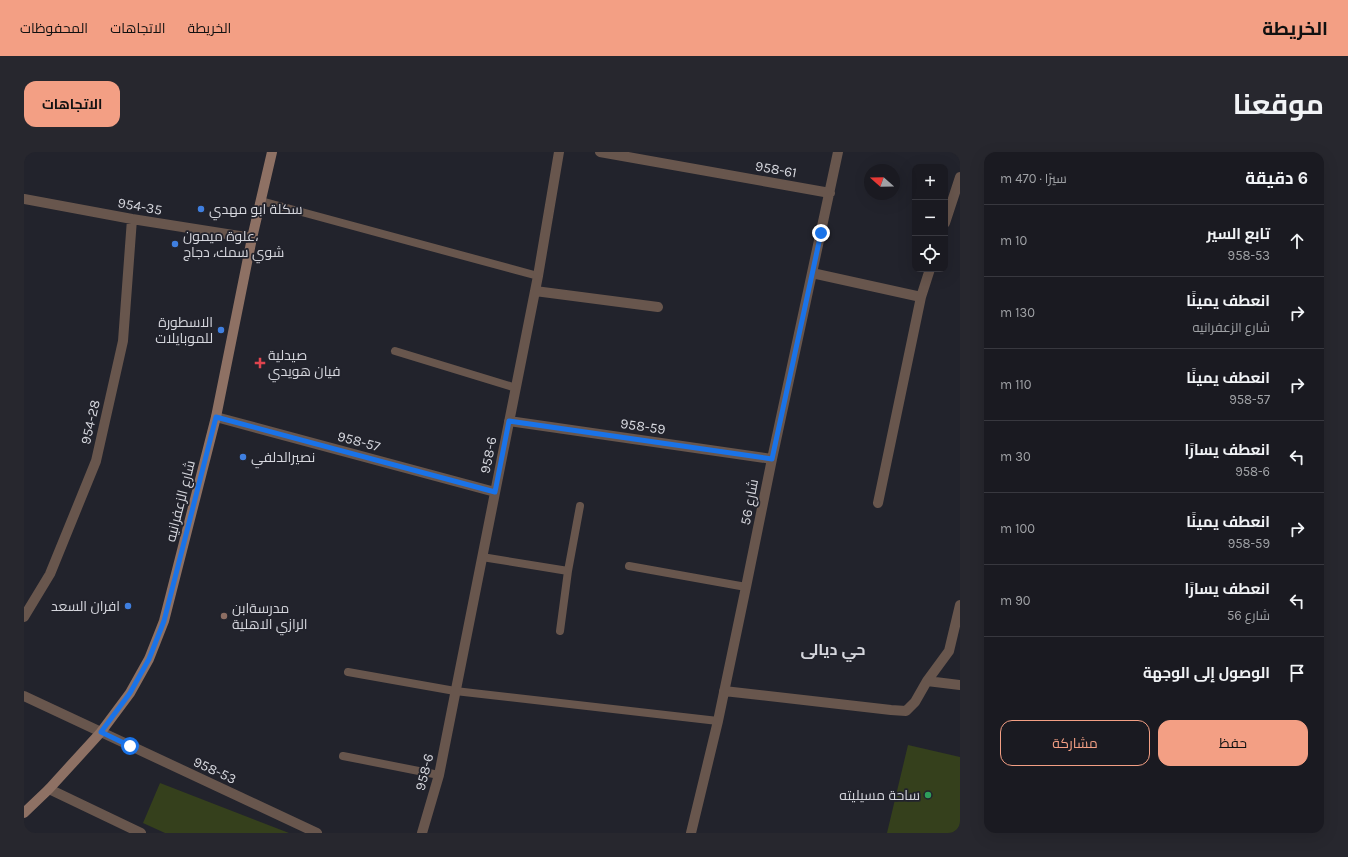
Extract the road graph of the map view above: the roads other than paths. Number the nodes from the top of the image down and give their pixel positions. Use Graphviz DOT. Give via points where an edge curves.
graph roads {
  1 [pos="272,152"];
  2 [pos="559,152"];
  3 [pos="600,152"];
  4 [pos="838,152"];
  5 [pos="960,177"];
  6 [pos="830,193"];
  7 [pos="24,199"];
  8 [pos="261,200"];
  9 [pos="948,214"];
  10 [pos="132,220"];
  11 [pos="252,238"];
  12 [pos="929,272"];
  13 [pos="812,273"];
  14 [pos="538,276"];
  15 [pos="535,291"];
  16 [pos="921,296"];
  17 [pos="658,307"];
  18 [pos="395,351"];
  19 [pos="516,388"];
  20 [pos="216,417"];
  21 [pos="509,421"];
  22 [pos="772,459"];
  23 [pos="495,492"];
  24 [pos="878,503"];
  25 [pos="580,506"];
  26 [pos="482,557"];
  27 [pos="629,566"];
  28 [pos="568,571"];
  29 [pos="746,587"];
  30 [pos="960,605"];
  31 [pos="24,617"];
  32 [pos="560,631"];
  33 [pos="348,672"];
  34 [pos="927,681"];
  35 [pos="960,685"];
  36 [pos="456,691"];
  37 [pos="724,691"];
  38 [pos="24,696"];
  39 [pos="718,721"];
  40 [pos="101,732"];
  41 [pos="343,756"];
  42 [pos="439,775"];
  43 [pos="49,789"];
  44 [pos="24,813"];
  45 [pos="142,833"];
  46 [pos="317,833"];
  47 [pos="422,833"];
  48 [pos="691,833"];
  1 -- 8 [label="street, شارع الزعفرانيه"];
  2 -- 14 [label="street, 958-6"];
  3 -- 6 [label="street, 958-61"];
  4 -- 6 [label="street, شارع 56"];
  5 -- 9 [label="street"];
  6 -- 13 [label="street, شارع 56"];
  7 -- 10 [label="street, 954-35"];
  8 -- 11 [label="street, شارع الزعفرانيه"];
  8 -- 14 [label="lane"];
  10 -- 11 [label="street, 954-35"];
  10 -- 31 [label="street, 954-28" via="123,342 96,461 50,574"];
  11 -- 20 [label="street, شارع الزعفرانيه"];
  12 -- 16 [label="street"];
  13 -- 16 [label="street"];
  13 -- 22 [label="street, شارع 56"];
  14 -- 15 [label="street, 958-6"];
  15 -- 17 [label="street"];
  15 -- 19 [label="street, 958-6"];
  16 -- 24 [label="street"];
  18 -- 19 [label="lane"];
  19 -- 21 [label="street, 958-6"];
  20 -- 23 [label="street, 958-57"];
  20 -- 40 [label="street, شارع الزعفرانيه" via="164,621 149,659 130,693"];
  21 -- 22 [label="street, 958-59"];
  21 -- 23 [label="street, 958-6"];
  22 -- 29 [label="street, شارع 56"];
  23 -- 26 [label="street, 958-6"];
  25 -- 28 [label="lane"];
  26 -- 28 [label="lane"];
  26 -- 36 [label="street, 958-6"];
  27 -- 29 [label="lane"];
  28 -- 32 [label="lane"];
  29 -- 37 [label="street, شارع 56"];
  30 -- 34 [label="street" via="949,651"];
  33 -- 36 [label="lane"];
  34 -- 35 [label="street"];
  34 -- 37 [label="street" via="915,702 906,711"];
  36 -- 39 [label="lane"];
  36 -- 42 [label="street, 958-6"];
  37 -- 39 [label="street, شارع 56"];
  38 -- 40 [label="street, 958-53"];
  39 -- 48 [label="street, شارع 56"];
  40 -- 43 [label="street, شارع الزعفرانيه"];
  40 -- 46 [label="street, 958-53"];
  41 -- 42 [label="lane"];
  42 -- 47 [label="street, 958-6"];
  43 -- 44 [label="street, شارع الزعفرانيه"];
  43 -- 45 [label="street"];
}
